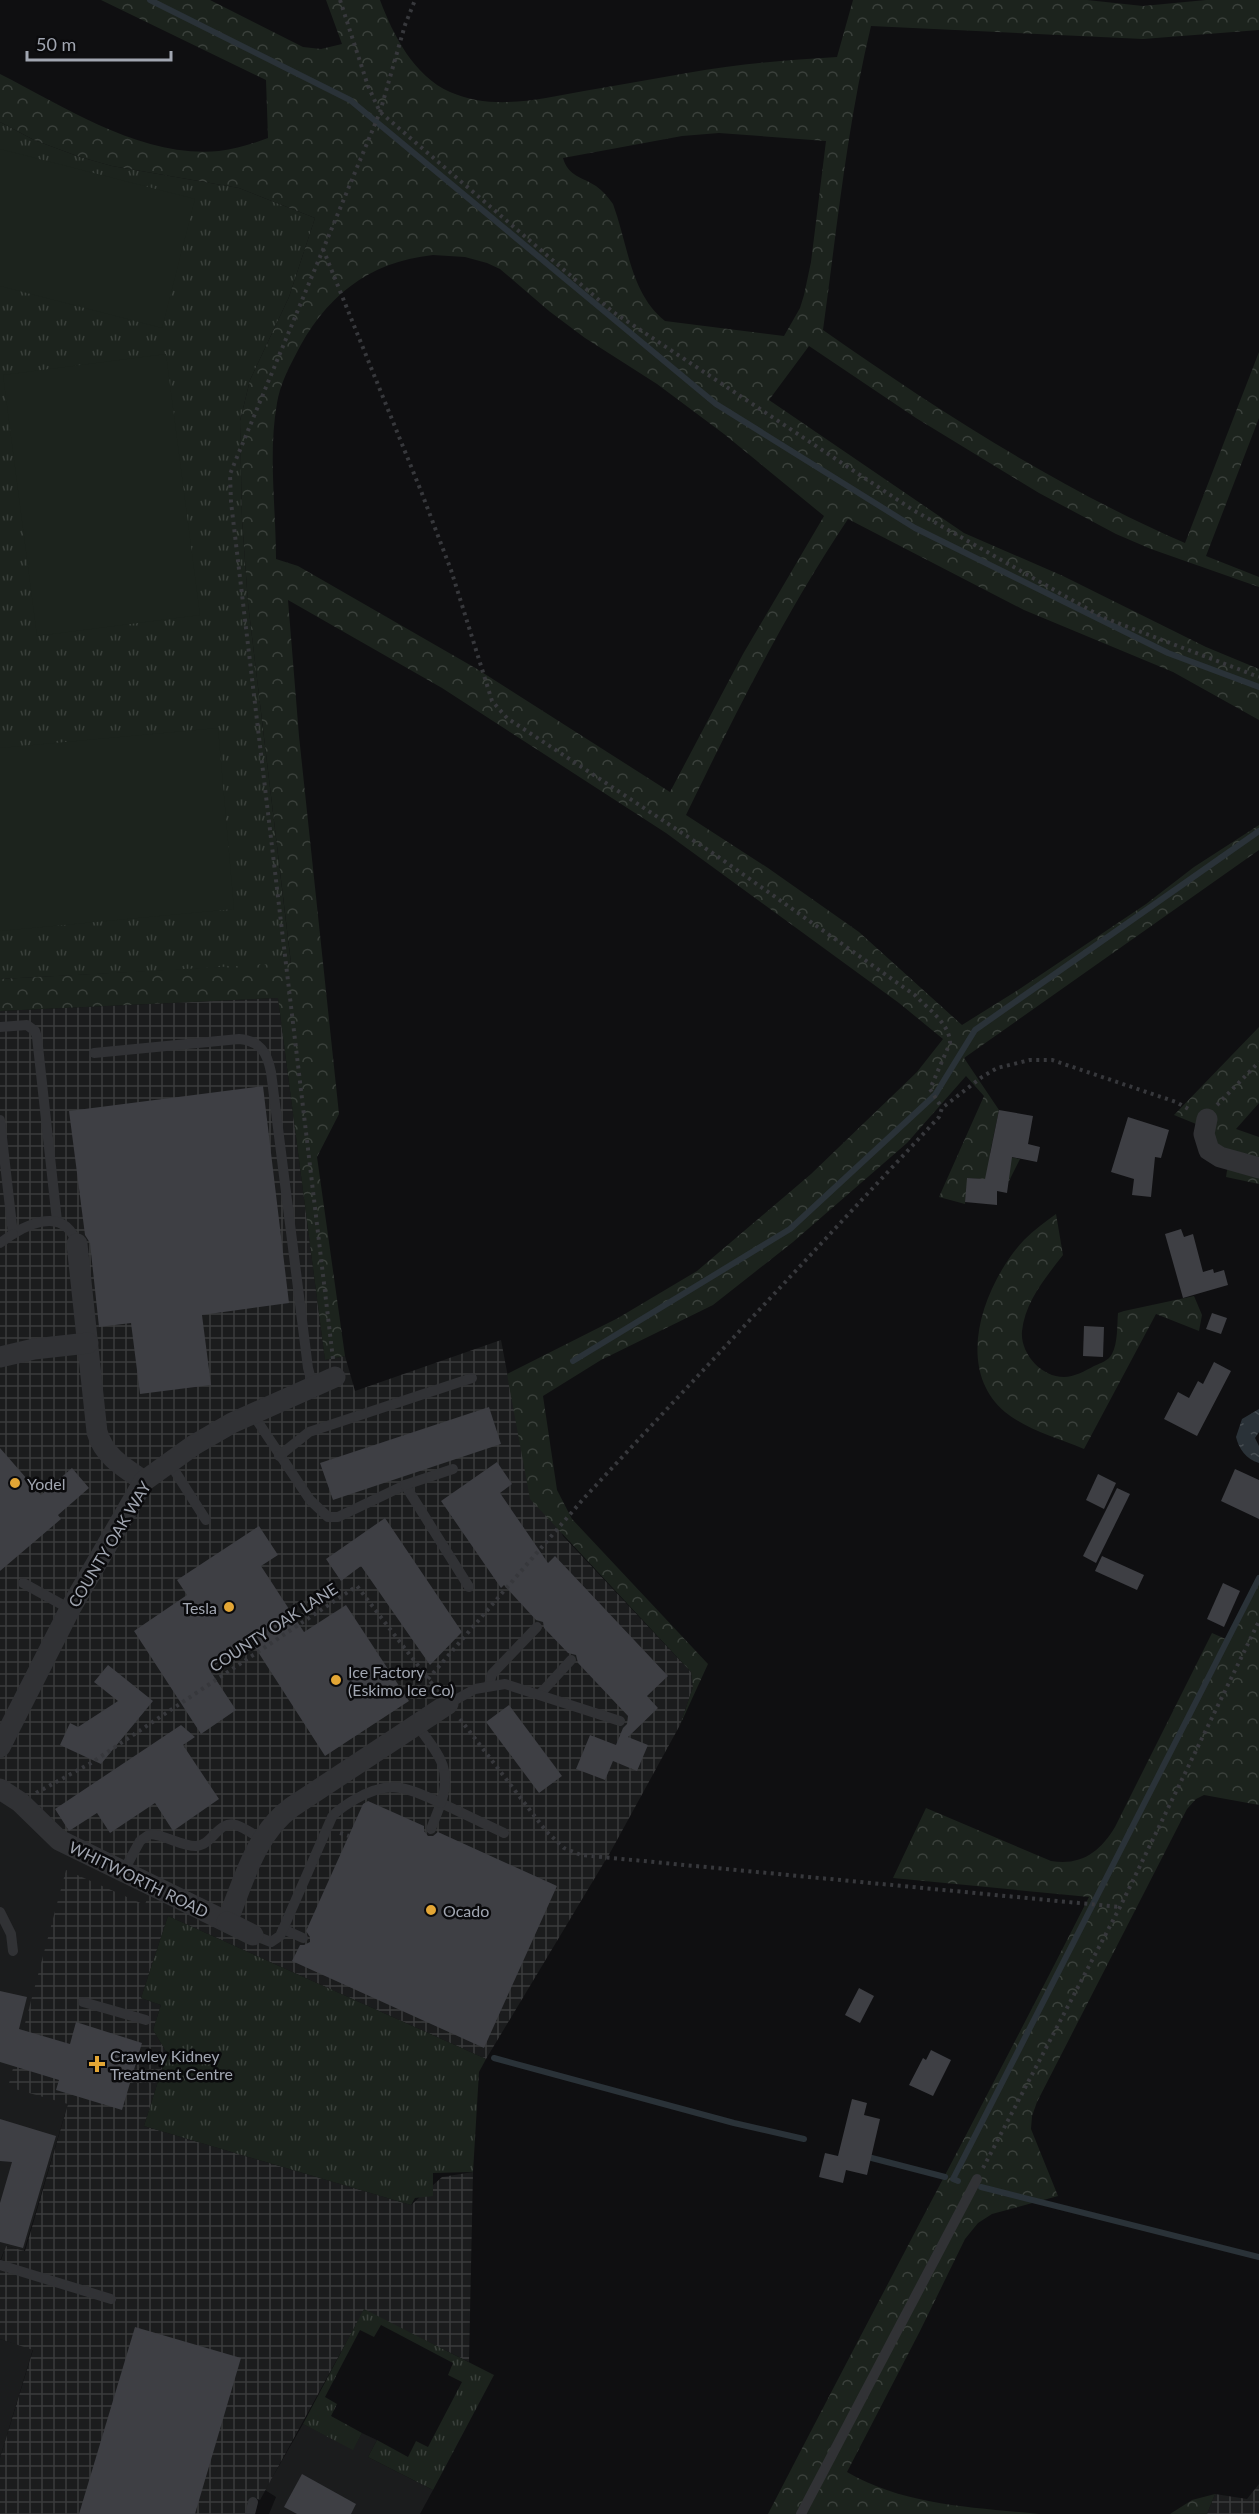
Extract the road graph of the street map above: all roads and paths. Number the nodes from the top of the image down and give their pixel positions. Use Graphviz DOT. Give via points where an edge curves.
graph roads {
  1 [pos="340,0"];
  2 [pos="415,0"];
  3 [pos="380,112"];
  4 [pos="323,249"];
  5 [pos="1259,677"];
  6 [pos="0,1027"];
  7 [pos="94,1053"];
  8 [pos="1259,1062"];
  9 [pos="942,1108"];
  10 [pos="0,1119"];
  11 [pos="1207,1119"];
  12 [pos="1259,1168"];
  13 [pos="57,1221"];
  14 [pos="13,1234"];
  15 [pos="0,1243"];
  16 [pos="77,1244"];
  17 [pos="88,1343"];
  18 [pos="0,1357"];
  19 [pos="336,1377"];
  20 [pos="472,1378"];
  21 [pos="313,1387"];
  22 [pos="252,1413"];
  23 [pos="279,1456"];
  24 [pos="170,1462"];
  25 [pos="453,1469"];
  26 [pos="144,1480"];
  27 [pos="405,1485"];
  28 [pos="206,1520"];
  29 [pos="22,1583"];
  30 [pos="469,1587"];
  31 [pos="70,1609"];
  32 [pos="1259,1621"];
  33 [pos="537,1627"];
  34 [pos="571,1660"];
  35 [pos="428,1679"];
  36 [pos="489,1685"];
  37 [pos="540,1694"];
  38 [pos="448,1704"];
  39 [pos="620,1721"];
  40 [pos="417,1725"];
  41 [pos="0,1747"];
  42 [pos="0,1789"];
  43 [pos="20,1802"];
  44 [pos="441,1803"];
  45 [pos="431,1829"];
  46 [pos="504,1833"];
  47 [pos="261,1839"];
  48 [pos="123,1872"];
  49 [pos="1120,1907"];
  50 [pos="0,1912"];
  51 [pos="226,1922"];
  52 [pos="283,1929"];
  53 [pos="253,1935"];
  54 [pos="303,1938"];
  55 [pos="13,1951"];
  56 [pos="83,2002"];
  57 [pos="146,2020"];
  58 [pos="977,2179"];
  59 [pos="0,2265"];
  60 [pos="111,2299"];
  61 [pos="253,2502"];
  62 [pos="250,2514"];
  63 [pos="801,2514"];
  1 -- 3 [label="path"];
  2 -- 3 [label="path"];
  3 -- 4 [label="path"];
  3 -- 5 [label="path" via="613,312 914,510 1102,617"];
  4 -- 9 [label="path" via="451,570 492,701 507,718 717,856 916,996 950,1036 930,1089"];
  4 -- 19 [label="path" via="234,463 230,486"];
  6 -- 13 [label="lane" via="27,1025 37,1037"];
  7 -- 21 [label="lane" via="239,1039 251,1041 264,1051 271,1072"];
  8 -- 11 [label="path"];
  9 -- 11 [label="path" via="997,1068 1041,1059 1154,1094"];
  9 -- 35 [label="path" via="939,1117 585,1497"];
  10 -- 14 [label="lane"];
  11 -- 12 [label="street" via="1204,1134 1209,1150"];
  13 -- 14 [label="lane" via="29,1225"];
  13 -- 16 [label="lane" via="72,1231"];
  14 -- 15 [label="lane"];
  16 -- 17 [label="street"];
  17 -- 18 [label="street"];
  17 -- 26 [label="street" via="99,1439 113,1459"];
  19 -- 21 [label="street, COUNTY OAK WAY"];
  20 -- 23 [label="lane" via="314,1430"];
  21 -- 22 [label="street, COUNTY OAK WAY"];
  22 -- 23 [label="lane"];
  22 -- 24 [label="street, COUNTY OAK WAY"];
  23 -- 27 [label="lane" via="310,1500 331,1518"];
  24 -- 26 [label="street, COUNTY OAK WAY"];
  24 -- 28 [label="lane"];
  25 -- 27 [label="lane"];
  26 -- 31 [label="street, COUNTY OAK WAY"];
  27 -- 30 [label="lane"];
  29 -- 31 [label="lane"];
  31 -- 41 [label="street, COUNTY OAK WAY"];
  32 -- 49 [label="path"];
  33 -- 36 [label="lane" via="492,1674"];
  34 -- 37 [label="lane"];
  35 -- 38 [label="path, COUNTY OAK LANE"];
  35 -- 43 [label="path, COUNTY OAK LANE" via="357,1586 91,1763"];
  36 -- 37 [label="lane" via="511,1685"];
  36 -- 38 [label="lane"];
  37 -- 39 [label="lane"];
  38 -- 40 [label="street, WHITWORTH ROAD"];
  38 -- 49 [label="path, COUNTY OAK LANE" via="546,1831 568,1851"];
  40 -- 44 [label="lane" via="444,1766 447,1784"];
  40 -- 47 [label="street, WHITWORTH ROAD" via="292,1807 273,1822"];
  42 -- 43 [label="street, WHITWORTH ROAD"];
  43 -- 48 [label="street, WHITWORTH ROAD" via="59,1840"];
  44 -- 45 [label="lane"];
  44 -- 46 [label="lane"];
  44 -- 52 [label="lane" via="406,1789 384,1787 367,1792 338,1810"];
  47 -- 48 [label="lane" via="228,1824 198,1845 150,1834 140,1841"];
  47 -- 51 [label="street, WHITWORTH ROAD"];
  48 -- 51 [label="street, WHITWORTH ROAD"];
  49 -- 58 [label="path"];
  50 -- 55 [label="lane" via="11,1934"];
  51 -- 53 [label="street"];
  52 -- 53 [label="lane" via="271,1942"];
  52 -- 54 [label="lane"];
  56 -- 57 [label="lane"];
  58 -- 63 [label="lane"];
  59 -- 60 [label="lane"];
  61 -- 62 [label="lane"];
}
